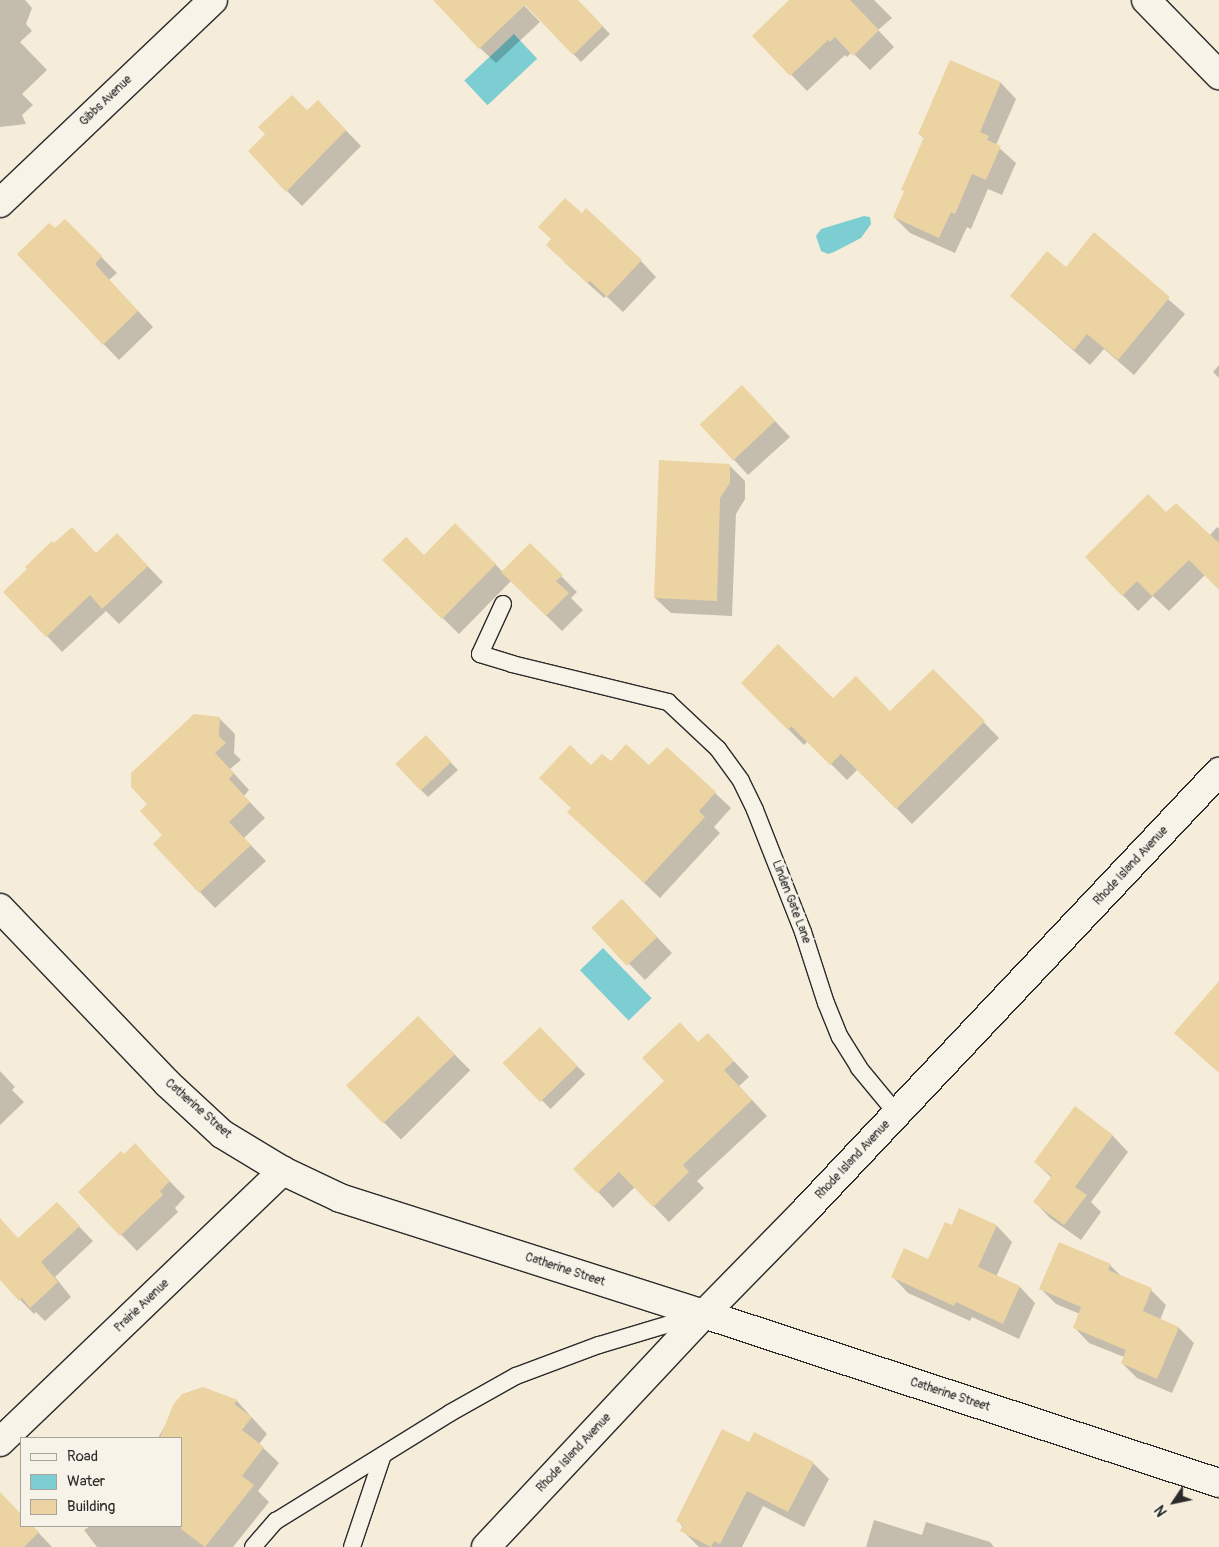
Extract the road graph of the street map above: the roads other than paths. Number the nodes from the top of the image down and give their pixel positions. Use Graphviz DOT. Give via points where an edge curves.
graph roads {
  1 [pos="213,0"];
  2 [pos="1146,0"];
  3 [pos="1219,75"];
  4 [pos="0,203"];
  5 [pos="503,604"];
  6 [pos="1219,772"];
  7 [pos="0,908"];
  8 [pos="897,1114"];
  9 [pos="283,1171"];
  10 [pos="704,1314"];
  11 [pos="0,1442"];
  12 [pos="383,1455"];
  13 [pos="1219,1483"];
  14 [pos="253,1547"];
  15 [pos="352,1547"];
  16 [pos="486,1547"];
  1 -- 4 [label="street, Gibbs Avenue"];
  2 -- 3 [label="street"];
  5 -- 8 [label="lane, Linden Gate Lane" via="480,654 668,702 718,749 741,781 803,932 840,1037 859,1068"];
  6 -- 8 [label="street, Rhode Island Avenue"];
  7 -- 9 [label="street, Catherine Street" via="167,1083 222,1134"];
  8 -- 10 [label="street, Rhode Island Avenue"];
  9 -- 10 [label="street, Catherine Street" via="340,1198"];
  9 -- 11 [label="street, Prairie Avenue"];
  10 -- 12 [label="lane" via="600,1345 516,1376"];
  10 -- 13 [label="street, Catherine Street"];
  10 -- 16 [label="street, Rhode Island Avenue"];
  12 -- 14 [label="lane" via="276,1521"];
  12 -- 15 [label="lane"];
}
